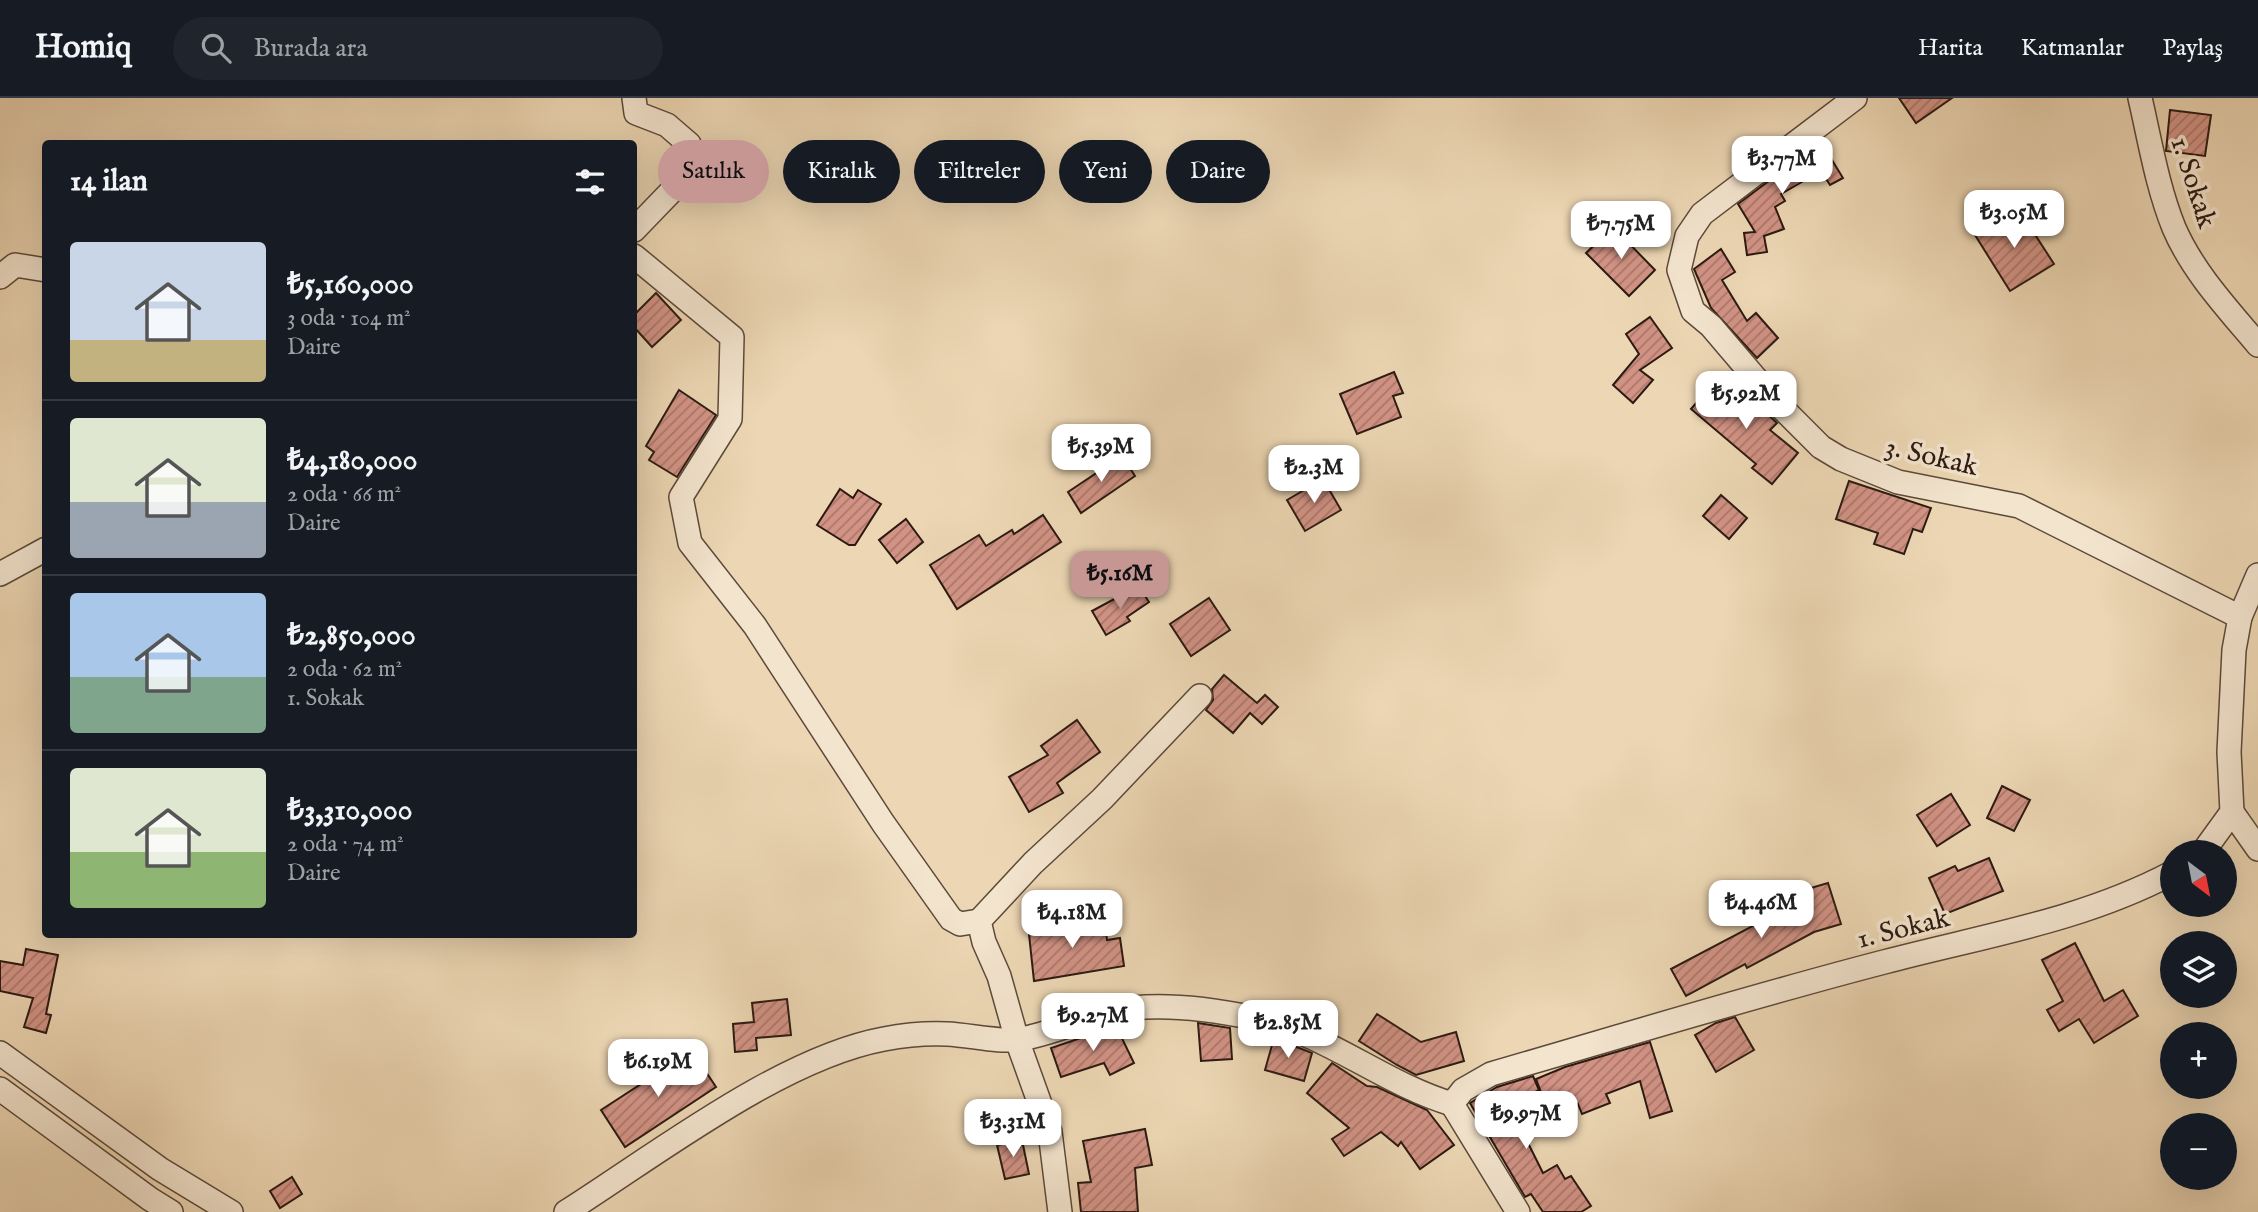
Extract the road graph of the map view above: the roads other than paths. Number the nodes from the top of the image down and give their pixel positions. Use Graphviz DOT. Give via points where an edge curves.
graph roads {
  1 [pos="634,98"];
  2 [pos="1855,98"];
  3 [pos="2140,98"];
  4 [pos="637,227"];
  5 [pos="637,258"];
  6 [pos="42,269"];
  7 [pos="0,277"];
  8 [pos="2258,345"];
  9 [pos="42,551"];
  10 [pos="0,574"];
  11 [pos="2258,575"];
  12 [pos="2240,617"];
  13 [pos="1200,696"];
  14 [pos="2232,812"];
  15 [pos="2212,840"];
  16 [pos="2258,849"];
  17 [pos="2160,880"];
  18 [pos="979,921"];
  19 [pos="1017,1040"];
  20 [pos="0,1053"];
  21 [pos="0,1089"];
  22 [pos="1452,1104"];
  23 [pos="171,1212"];
  24 [pos="231,1212"];
  25 [pos="566,1212"];
  26 [pos="1060,1212"];
  27 [pos="1518,1212"];
  1 -- 4 [label="street" via="636,113 667,125 689,144 688,174"];
  2 -- 12 [label="street, 3. Sokak" via="1702,214 1687,236 1679,270 1693,311 1797,423 1841,459 1898,482 2019,506"];
  3 -- 8 [label="street, 1. Sokak" via="2162,196 2175,230 2201,276"];
  5 -- 18 [label="street" via="732,337 730,419 681,497 690,543 755,626 951,919 960,925"];
  6 -- 7 [label="street" via="15,265"];
  9 -- 10 [label="street"];
  11 -- 12 [label="street"];
  12 -- 14 [label="street" via="2230,698"];
  13 -- 18 [label="street"];
  14 -- 15 [label="street"];
  14 -- 16 [label="street"];
  17 -- 22 [label="street, 1. Sokak" via="2062,919 1886,961 1492,1074 1463,1090"];
  18 -- 19 [label="street" via="1009,1003"];
  19 -- 22 [label="street" via="1131,1009 1162,1006 1209,1011 1287,1027 1404,1087"];
  19 -- 25 [label="street" via="913,1034 845,1049 745,1098"];
  19 -- 26 [label="street" via="1050,1132"];
  20 -- 24 [label="street" via="160,1169"];
  21 -- 23 [label="street"];
  22 -- 27 [label="street"];
}
